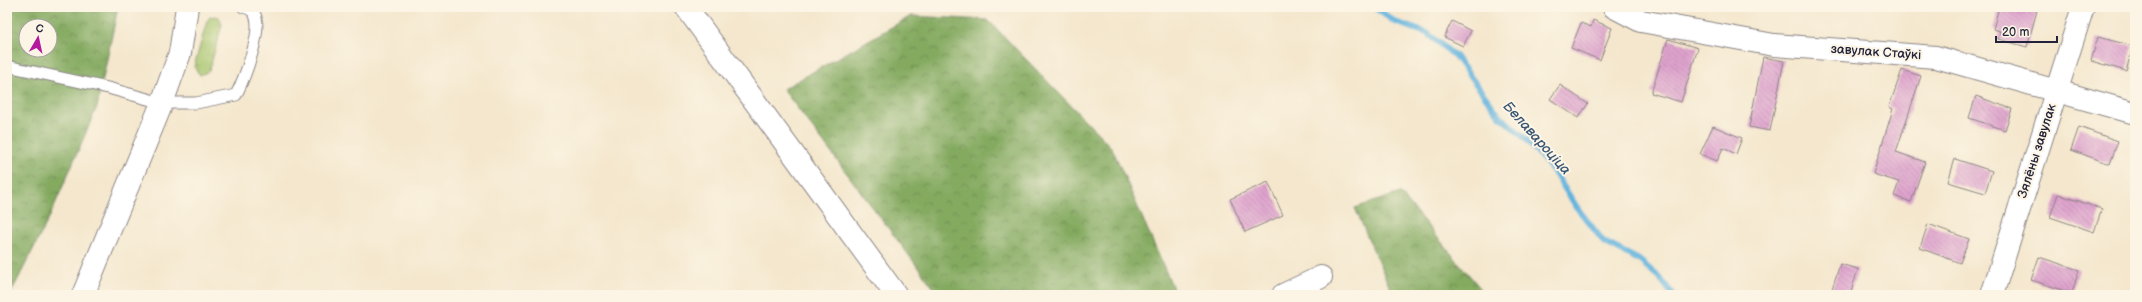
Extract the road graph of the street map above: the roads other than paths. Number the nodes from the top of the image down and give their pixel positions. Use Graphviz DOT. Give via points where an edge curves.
graph roads {
  1 [pos="187,7"];
  2 [pos="243,7"];
  3 [pos="686,7"];
  4 [pos="1614,7"];
  5 [pos="2083,7"];
  6 [pos="7,66"];
  7 [pos="2057,91"];
  8 [pos="162,103"];
  9 [pos="2135,113"];
  10 [pos="1321,278"];
  11 [pos="83,295"];
  12 [pos="896,295"];
  13 [pos="1283,295"];
  14 [pos="1992,295"];
  1 -- 8 [label="street" via="180,53"];
  2 -- 8 [label="lane" via="249,8 255,14 258,26 245,76 236,95 196,103"];
  3 -- 12 [label="street"];
  4 -- 7 [label="street, завулак Стаўкі" via="1641,21 1774,45 1936,57"];
  5 -- 7 [label="street, Зялёны завулак"];
  6 -- 8 [label="lane" via="108,88"];
  7 -- 9 [label="street, завулак Стаўкі"];
  7 -- 14 [label="street, Зялёны завулак"];
  8 -- 11 [label="street"];
  10 -- 13 [label="street"];
}
